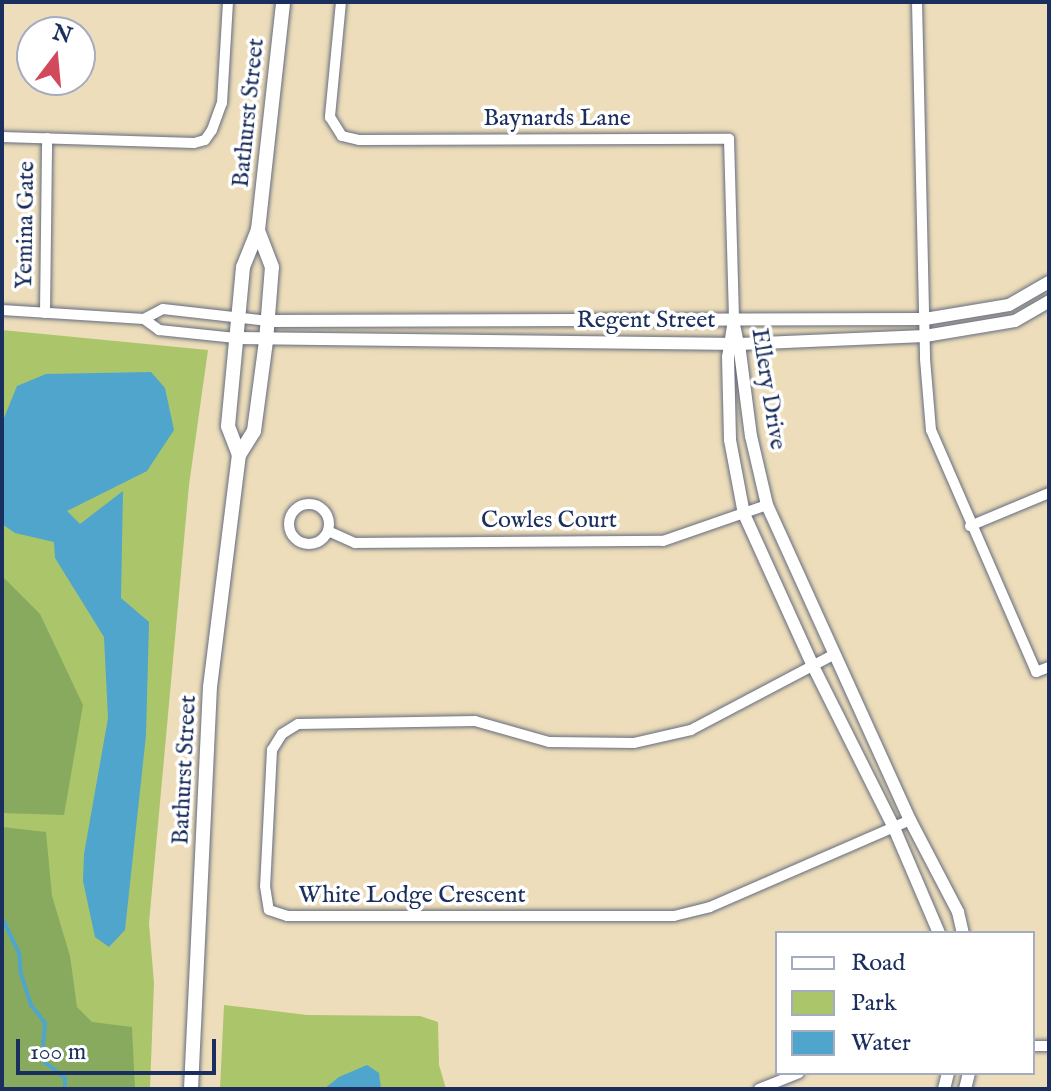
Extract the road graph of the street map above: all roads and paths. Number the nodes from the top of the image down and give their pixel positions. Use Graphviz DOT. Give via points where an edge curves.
graph roads {
  1 [pos="228,2"];
  2 [pos="283,2"];
  3 [pos="341,2"];
  4 [pos="917,2"];
  5 [pos="2,137"];
  6 [pos="47,138"];
  7 [pos="258,230"];
  8 [pos="1049,282"];
  9 [pos="1049,301"];
  10 [pos="2,310"];
  11 [pos="45,313"];
  12 [pos="238,318"];
  13 [pos="144,319"];
  14 [pos="925,319"];
  15 [pos="734,320"];
  16 [pos="268,321"];
  17 [pos="925,336"];
  18 [pos="236,338"];
  19 [pos="266,341"];
  20 [pos="734,344"];
  21 [pos="239,455"];
  22 [pos="1049,493"];
  23 [pos="767,505"];
  24 [pos="744,514"];
  25 [pos="970,526"];
  26 [pos="328,531"];
  27 [pos="833,655"];
  28 [pos="813,666"];
  29 [pos="1049,667"];
  30 [pos="910,820"];
  31 [pos="894,828"];
  32 [pos="938,931"];
  33 [pos="963,931"];
  34 [pos="794,1075"];
  35 [pos="191,1089"];
  36 [pos="759,1089"];
  1 -- 6 [label="street" via="222,103 205,140"];
  2 -- 7 [label="main road, Bathurst Street"];
  3 -- 15 [label="street, Baynards Lane" via="330,117 342,136 729,139"];
  4 -- 14 [label="street"];
  5 -- 6 [label="street"];
  6 -- 11 [label="street, Yemina Gate"];
  7 -- 12 [label="main road, Bathurst Street" via="243,267"];
  7 -- 16 [label="main road, Bathurst Street" via="272,267"];
  8 -- 14 [label="street, Regent Street" via="1009,305"];
  9 -- 17 [label="street, Regent Street" via="1015,321"];
  10 -- 11 [label="street"];
  11 -- 13 [label="street"];
  12 -- 13 [label="street" via="163,309"];
  12 -- 16 [label="street"];
  12 -- 18 [label="main road, Bathurst Street"];
  13 -- 18 [label="street" via="159,330"];
  14 -- 15 [label="street, Regent Street"];
  14 -- 17 [label="street"];
  15 -- 16 [label="street, Regent Street"];
  15 -- 20 [label="street, Ellery Drive"];
  16 -- 19 [label="main road, Bathurst Street"];
  17 -- 20 [label="street, Regent Street"];
  17 -- 25 [label="street" via="931,430"];
  18 -- 19 [label="street, Regent Street"];
  18 -- 21 [label="main road, Bathurst Street" via="228,426"];
  19 -- 20 [label="street, Regent Street"];
  19 -- 21 [label="main road, Bathurst Street" via="254,431"];
  20 -- 23 [label="street, Ellery Drive"];
  20 -- 24 [label="street, Ellery Drive" via="730,440"];
  21 -- 35 [label="main road, Bathurst Street" via="210,687"];
  22 -- 25 [label="street"];
  23 -- 24 [label="street, Cowles Court"];
  23 -- 27 [label="street, Ellery Drive"];
  24 -- 26 [label="street, Cowles Court" via="663,541 355,543"];
  24 -- 28 [label="street, Ellery Drive"];
  25 -- 29 [label="street" via="1036,672"];
  27 -- 28 [label="street, White Lodge Crescent"];
  27 -- 30 [label="street, Ellery Drive"];
  28 -- 31 [label="street, Ellery Drive"];
  28 -- 31 [label="street, White Lodge Crescent" via="691,730 634,743 549,742 475,721 298,724 282,734 272,750 265,886 269,910 287,916 674,916 710,907"];
  30 -- 31 [label="street, White Lodge Crescent"];
  30 -- 33 [label="street, Ellery Drive" via="958,912"];
  31 -- 32 [label="street, Ellery Drive"];
  34 -- 36 [label="street"];
}
